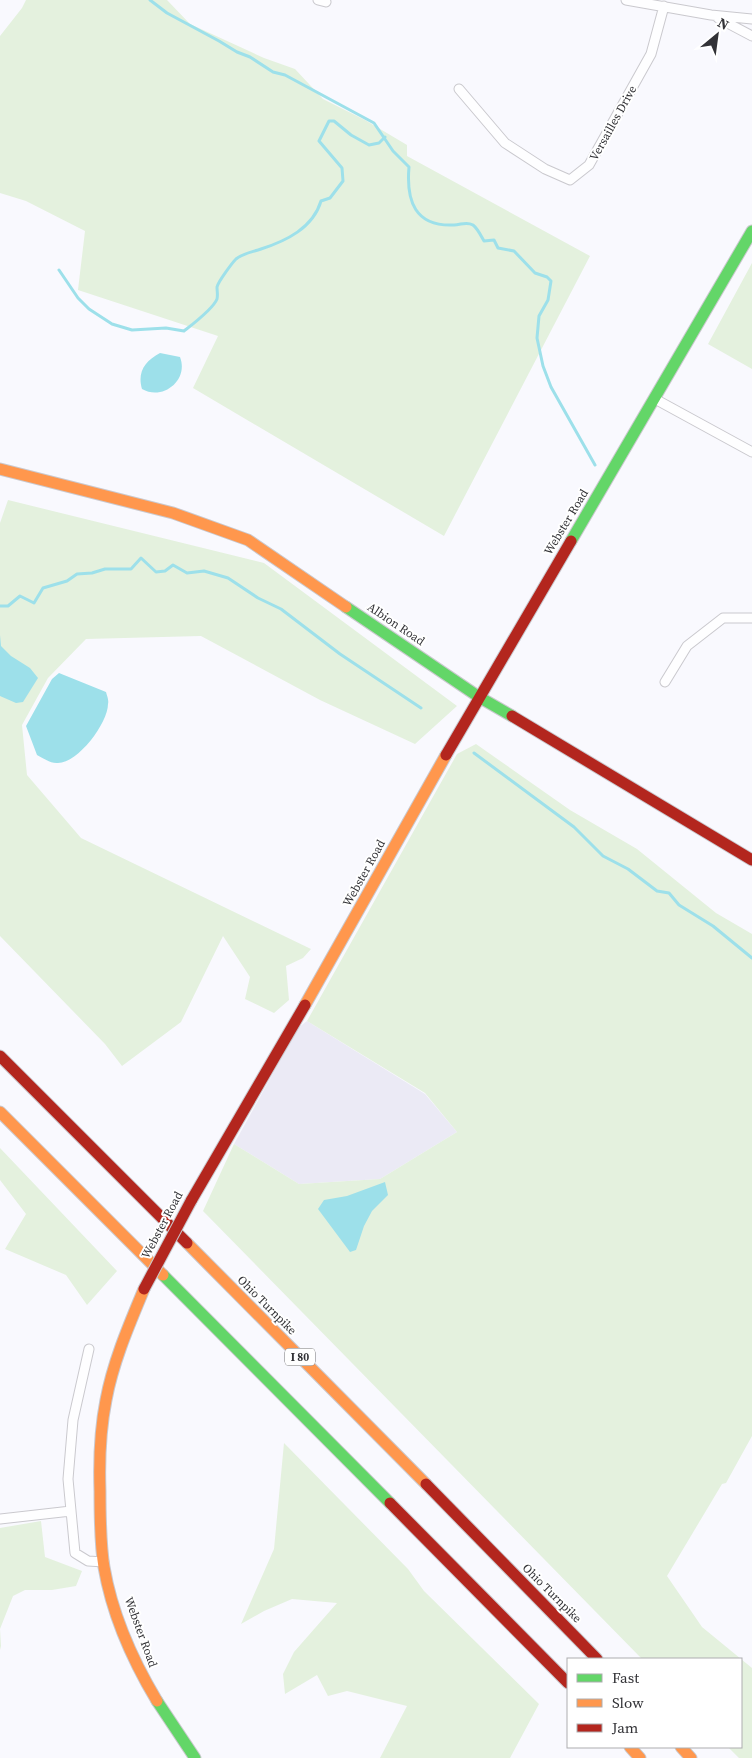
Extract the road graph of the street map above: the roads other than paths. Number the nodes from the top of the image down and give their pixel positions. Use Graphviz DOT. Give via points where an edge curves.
graph roads {
  1 [pos="626,0"];
  2 [pos="664,6"];
  3 [pos="711,15"];
  4 [pos="752,19"];
  5 [pos="752,36"];
  6 [pos="459,89"];
  7 [pos="752,230"];
  8 [pos="655,399"];
  9 [pos="752,452"];
  10 [pos="0,469"];
  11 [pos="752,618"];
  12 [pos="665,682"];
  13 [pos="479,697"];
  14 [pos="752,860"];
  15 [pos="0,1056"];
  16 [pos="0,1112"];
  17 [pos="89,1349"];
  18 [pos="71,1511"];
  19 [pos="0,1519"];
  20 [pos="104,1562"];
  21 [pos="597,1658"];
  22 [pos="567,1682"];
  23 [pos="631,1748"];
  24 [pos="682,1748"];
  25 [pos="195,1758"];
  26 [pos="640,1758"];
  27 [pos="691,1758"];
  1 -- 2 [label="street"];
  2 -- 3 [label="street"];
  2 -- 6 [label="street, Versailles Drive" via="651,54 589,166 570,180 544,169 505,143"];
  3 -- 4 [label="street"];
  3 -- 5 [label="street"];
  7 -- 8 [label="main road, Webster Road"];
  8 -- 9 [label="street"];
  8 -- 13 [label="main road, Webster Road"];
  10 -- 13 [label="main road, Albion Road" via="173,513 248,540"];
  11 -- 12 [label="street" via="723,618 687,646"];
  13 -- 14 [label="main road, Albion Road"];
  13 -- 20 [label="main road, Webster Road, bridge" via="190,1201 144,1289 114,1371 103,1414 99,1461"];
  15 -- 21 [label="main road, Ohio Turnpike / I 80"];
  16 -- 22 [label="main road"];
  17 -- 18 [label="street" via="73,1420 68,1480"];
  18 -- 19 [label="street"];
  18 -- 20 [label="street" via="75,1553 88,1561"];
  20 -- 25 [label="main road, Webster Road" via="117,1611 138,1667 176,1734"];
  23 -- 26 [label="main road"];
  24 -- 27 [label="main road"];
}
